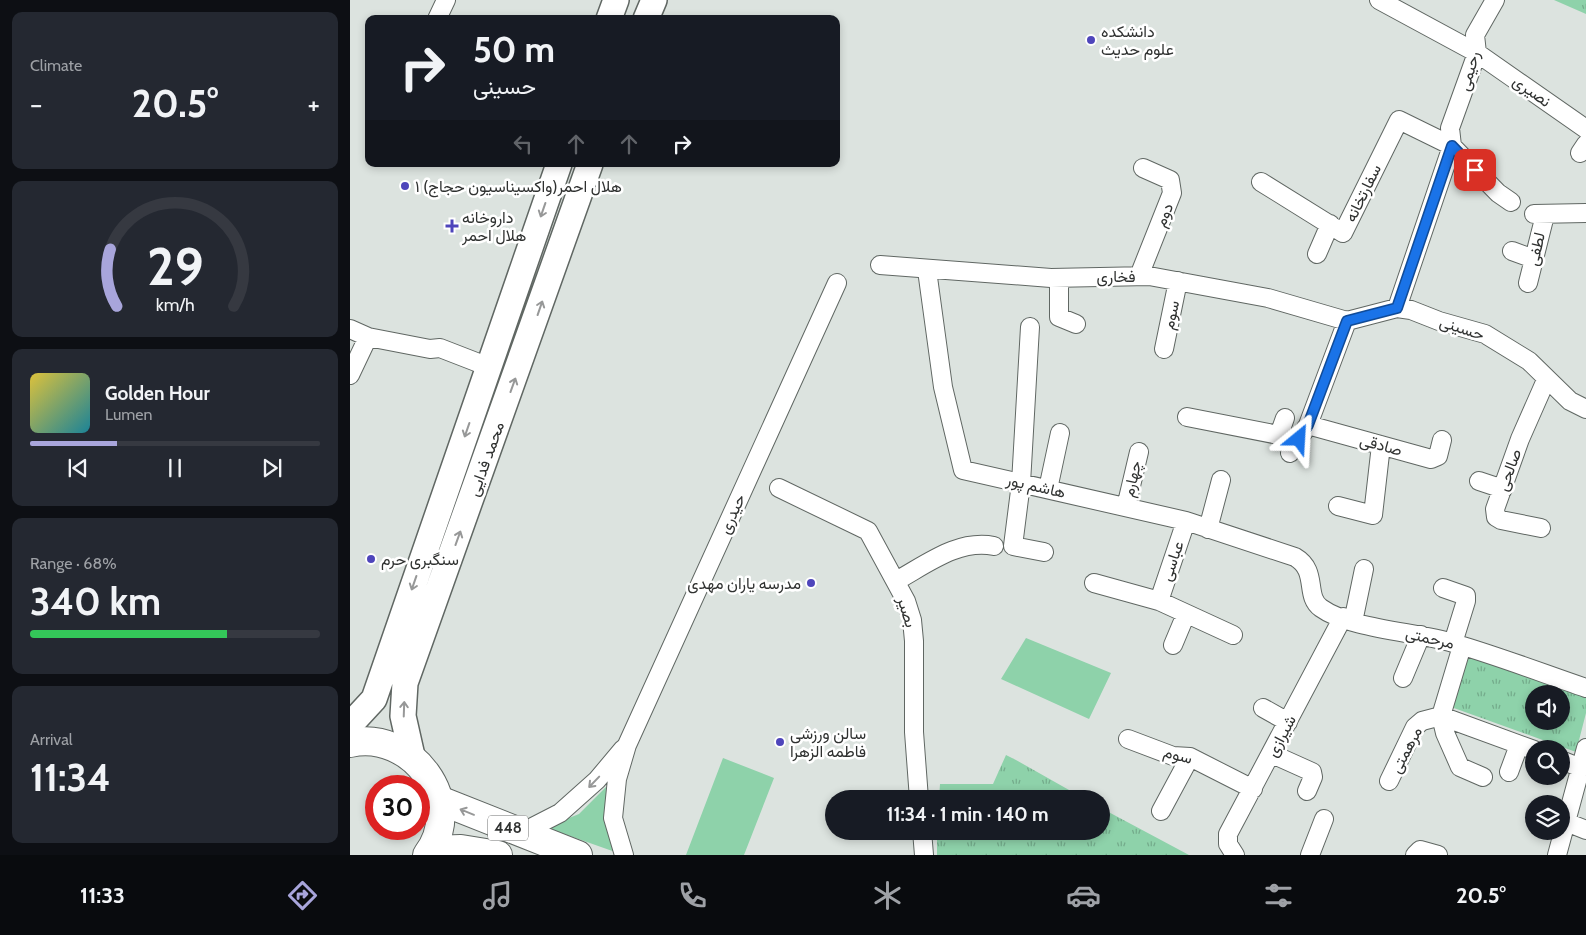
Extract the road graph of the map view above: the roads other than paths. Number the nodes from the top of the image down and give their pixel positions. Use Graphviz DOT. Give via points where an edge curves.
graph roads {
  1 [pos="446,0"];
  2 [pos="616,0"];
  3 [pos="654,0"];
  4 [pos="1379,0"];
  5 [pos="1495,0"];
  6 [pos="438,15"];
  7 [pos="610,15"];
  8 [pos="648,15"];
  9 [pos="1478,54"];
  10 [pos="1586,129"];
  11 [pos="1452,146"];
  12 [pos="558,167"];
  13 [pos="589,167"];
  14 [pos="1143,168"];
  15 [pos="1261,182"];
  16 [pos="1511,202"];
  17 [pos="1586,213"];
  18 [pos="1330,224"];
  19 [pos="1512,251"];
  20 [pos="1317,254"];
  21 [pos="1534,259"];
  22 [pos="880,265"];
  23 [pos="927,270"];
  24 [pos="1139,276"];
  25 [pos="1059,278"];
  26 [pos="1178,281"];
  27 [pos="837,283"];
  28 [pos="1528,283"];
  29 [pos="1397,308"];
  30 [pos="1347,321"];
  31 [pos="1076,324"];
  32 [pos="1030,327"];
  33 [pos="350,329"];
  34 [pos="368,336"];
  35 [pos="1164,349"];
  36 [pos="489,367"];
  37 [pos="350,375"];
  38 [pos="1546,380"];
  39 [pos="1586,409"];
  40 [pos="1187,417"];
  41 [pos="1285,418"];
  42 [pos="1060,433"];
  43 [pos="1279,435"];
  44 [pos="1299,439"];
  45 [pos="1442,440"];
  46 [pos="1381,445"];
  47 [pos="1139,452"];
  48 [pos="1221,480"];
  49 [pos="1479,481"];
  50 [pos="1021,483"];
  51 [pos="779,488"];
  52 [pos="1048,489"];
  53 [pos="1503,489"];
  54 [pos="1338,506"];
  55 [pos="1126,507"];
  56 [pos="1186,521"];
  57 [pos="1208,528"];
  58 [pos="1542,528"];
  59 [pos="994,546"];
  60 [pos="1044,552"];
  61 [pos="1304,562"];
  62 [pos="1364,569"];
  63 [pos="896,581"];
  64 [pos="1094,583"];
  65 [pos="1443,588"];
  66 [pos="1159,601"];
  67 [pos="1186,614"];
  68 [pos="1348,620"];
  69 [pos="1233,634"];
  70 [pos="1421,635"];
  71 [pos="1173,644"];
  72 [pos="1458,644"];
  73 [pos="1403,678"];
  74 [pos="1586,688"];
  75 [pos="1263,708"];
  76 [pos="1441,716"];
  77 [pos="1288,722"];
  78 [pos="350,725"];
  79 [pos="1128,739"];
  80 [pos="350,743"];
  81 [pos="626,745"];
  82 [pos="1525,748"];
  83 [pos="1586,748"];
  84 [pos="1525,749"];
  85 [pos="1272,754"];
  86 [pos="412,756"];
  87 [pos="1190,757"];
  88 [pos="1570,763"];
  89 [pos="1582,768"];
  90 [pos="1509,772"];
  91 [pos="1483,777"];
  92 [pos="1390,781"];
  93 [pos="1253,789"];
  94 [pos="918,790"];
  95 [pos="1307,791"];
  96 [pos="439,800"];
  97 [pos="1570,808"];
  98 [pos="1162,811"];
  99 [pos="1570,824"];
  100 [pos="1325,829"];
  101 [pos="1586,830"];
  102 [pos="521,834"];
  103 [pos="923,840"];
  104 [pos="1561,840"];
  105 [pos="429,853"];
  106 [pos="498,855"];
  107 [pos="578,855"];
  108 [pos="624,855"];
  109 [pos="924,855"];
  110 [pos="1235,855"];
  111 [pos="1310,855"];
  112 [pos="1415,855"];
  113 [pos="1438,855"];
  114 [pos="1557,855"];
  1 -- 6 [label="street"];
  2 -- 7 [label="street"];
  3 -- 8 [label="street"];
  4 -- 9 [label="street, نصیری"];
  5 -- 9 [label="street, رحیمی" via="1475,35"];
  9 -- 10 [label="street, نصیری"];
  9 -- 11 [label="street, رحیمی" via="1450,128"];
  11 -- 16 [label="street"];
  11 -- 18 [label="street, سفارتخانه" via="1399,120 1344,233"];
  11 -- 29 [label="street, رحیمی"];
  12 -- 36 [label="street, محمد فدایی, one-way"];
  86 -- 13 [label="street, محمد فدایی, one-way" via="403,716 405,683"];
  14 -- 24 [label="street, دوم" via="1170,180 1172,194"];
  15 -- 18 [label="street, سفارتخانه"];
  17 -- 21 [label="street, لطفی" via="1539,215"];
  18 -- 20 [label="street"];
  19 -- 21 [label="street"];
  21 -- 28 [label="street, لطفی"];
  22 -- 23 [label="street, فخاری"];
  23 -- 25 [label="street, فخاری"];
  23 -- 50 [label="street, هاشم پور" via="943,387 963,470"];
  24 -- 25 [label="street, فخاری"];
  24 -- 26 [label="street, فخاری"];
  25 -- 31 [label="street" via="1059,317"];
  26 -- 30 [label="street, فخاری" via="1268,298"];
  26 -- 35 [label="street, سوم"];
  27 -- 81 [label="street, حیدری"];
  29 -- 30 [label="street, حسینی"];
  29 -- 38 [label="street, حسینی" via="1485,334 1529,360"];
  30 -- 44 [label="street"];
  32 -- 50 [label="street"];
  33 -- 34 [label="street"];
  34 -- 36 [label="street" via="430,349 440,348"];
  34 -- 37 [label="street"];
  36 -- 78 [label="street, محمد فدایی, one-way" via="374,699"];
  38 -- 39 [label="street, حسینی" via="1570,402"];
  38 -- 53 [label="street, صالحی" via="1520,439"];
  40 -- 43 [label="street"];
  41 -- 43 [label="street"];
  42 -- 52 [label="street"];
  43 -- 44 [label="street"];
  44 -- 46 [label="street, صادقی"];
  45 -- 46 [label="street, صادقی" via="1436,459"];
  46 -- 54 [label="street" via="1373,515"];
  47 -- 55 [label="street, چهارم"];
  48 -- 57 [label="street"];
  49 -- 53 [label="street"];
  50 -- 52 [label="street, هاشم پور"];
  50 -- 60 [label="street" via="1013,546"];
  51 -- 63 [label="street, بصیر" via="868,531"];
  52 -- 55 [label="street, هاشم پور"];
  53 -- 58 [label="street, صالحی" via="1495,509 1496,517"];
  55 -- 56 [label="street, هاشم پور"];
  56 -- 57 [label="street, هاشم پور"];
  56 -- 66 [label="street, عباسی"];
  57 -- 61 [label="street, هاشم پور"];
  59 -- 63 [label="street" via="958,547"];
  61 -- 68 [label="street, مرحمتی" via="1315,602 1321,609"];
  62 -- 68 [label="street, شیرازی"];
  63 -- 94 [label="street, بصیر" via="912,620"];
  64 -- 66 [label="street, عباسی"];
  65 -- 72 [label="street, مرهمتی" via="1466,596"];
  66 -- 67 [label="street, عباسی"];
  67 -- 69 [label="street, عباسی"];
  67 -- 71 [label="street"];
  68 -- 70 [label="street, مرحمتی"];
  68 -- 77 [label="street, شیرازی"];
  70 -- 72 [label="street, مرحمتی"];
  70 -- 73 [label="street"];
  72 -- 74 [label="street, مرحمتی"];
  72 -- 76 [label="street, مرهمتی"];
  75 -- 77 [label="street"];
  76 -- 82 [label="street"];
  76 -- 91 [label="street" via="1460,767"];
  76 -- 92 [label="street, مرهمتی" via="1422,721 1415,727"];
  77 -- 85 [label="street, شیرازی"];
  79 -- 87 [label="street, سوم" via="1173,756"];
  80 -- 86 [label="main road" via="373,741 394,746"];
  81 -- 102 [label="street, one-way" via="597,780 566,809"];
  81 -- 108 [label="street" via="617,779 613,818"];
  83 -- 89 [label="street"];
  84 -- 90 [label="street"];
  85 -- 93 [label="street, شیرازی"];
  85 -- 95 [label="street" via="1312,772"];
  86 -- 96 [label="main road" via="424,769"];
  87 -- 93 [label="street, سوم"];
  87 -- 98 [label="street"];
  88 -- 89 [label="street"];
  89 -- 97 [label="street"];
  93 -- 110 [label="street, شیرازی" via="1228,834 1228,844"];
  102 -- 96 [label="main road, 448, one-way"];
  96 -- 105 [label="main road" via="437,834"];
  99 -- 101 [label="street"];
  100 -- 111 [label="street"];
  102 -- 107 [label="main road, 448"];
  103 -- 109 [label="street"];
  104 -- 114 [label="street"];
  105 -- 106 [label="main road, 448" via="461,849"];
  112 -- 113 [label="street" via="1420,850"];
}
